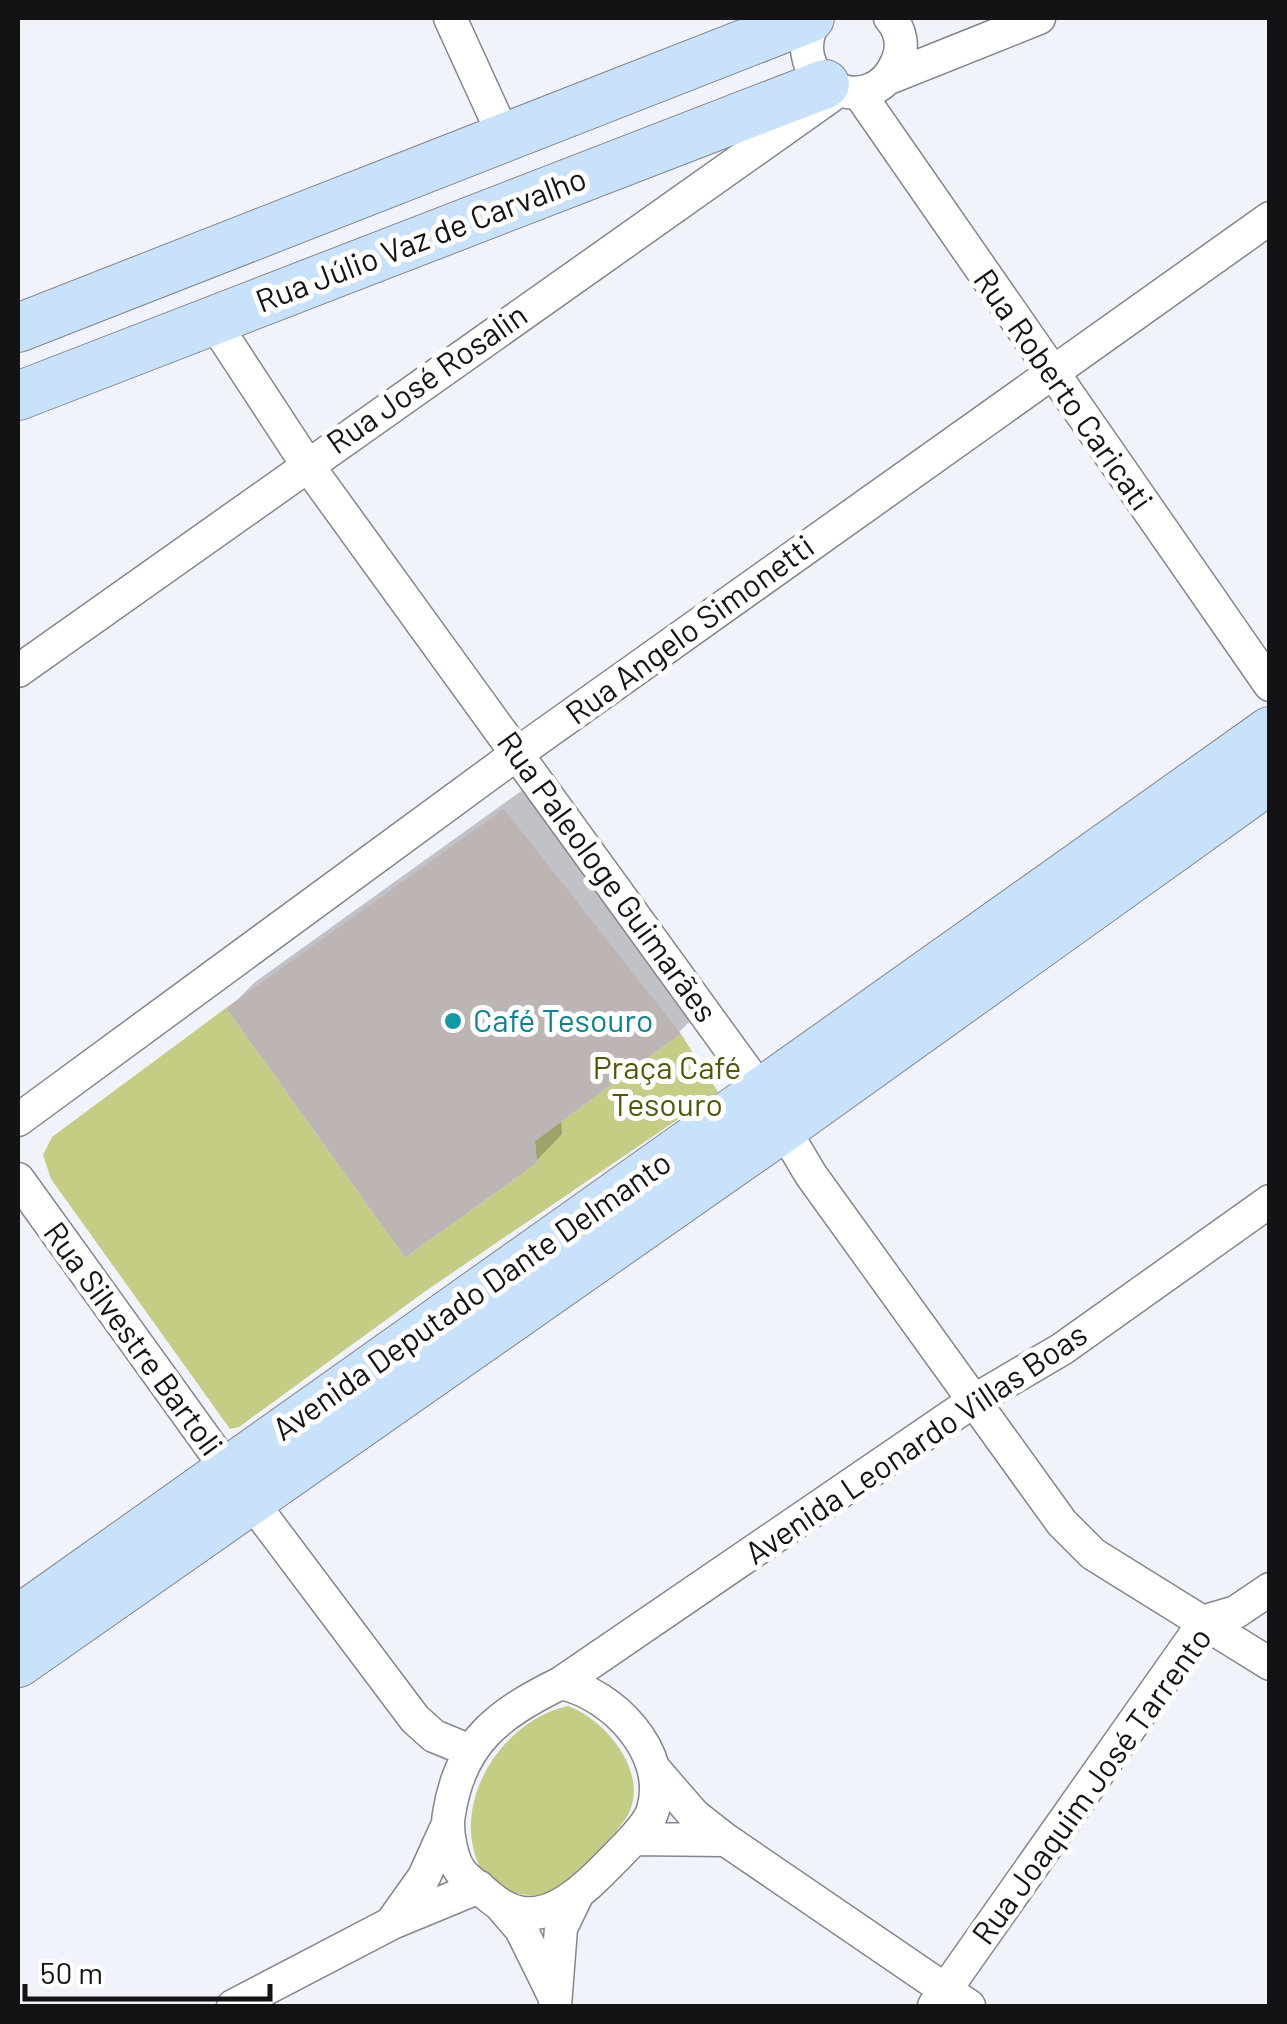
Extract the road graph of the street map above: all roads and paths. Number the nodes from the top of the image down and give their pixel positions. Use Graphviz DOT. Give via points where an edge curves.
graph roads {
  1 [pos="450,18"];
  2 [pos="813,18"];
  3 [pos="1039,18"];
  4 [pos="897,25"];
  5 [pos="989,39"];
  6 [pos="889,78"];
  7 [pos="841,89"];
  8 [pos="503,134"];
  9 [pos="1270,218"];
  10 [pos="213,321"];
  11 [pos="18,328"];
  12 [pos="1050,373"];
  13 [pos="18,396"];
  14 [pos="306,463"];
  15 [pos="18,671"];
  16 [pos="1270,685"];
  17 [pos="1270,730"];
  18 [pos="518,753"];
  19 [pos="1270,779"];
  20 [pos="772,1109"];
  21 [pos="18,1120"];
  22 [pos="18,1179"];
  23 [pos="1270,1201"];
  24 [pos="975,1400"];
  25 [pos="238,1484"];
  26 [pos="1270,1589"];
  27 [pos="18,1620"];
  28 [pos="1205,1621"];
  29 [pos="18,1663"];
  30 [pos="1270,1664"];
  31 [pos="560,1683"];
  32 [pos="468,1750"];
  33 [pos="655,1770"];
  34 [pos="447,1826"];
  35 [pos="632,1839"];
  36 [pos="726,1840"];
  37 [pos="577,1895"];
  38 [pos="490,1897"];
  39 [pos="392,1923"];
  40 [pos="950,2001"];
  41 [pos="555,2002"];
  42 [pos="233,2006"];
  1 -- 8 [label="street"];
  2 -- 7 [label="street, Rua Roberto Caricati" via="808,59"];
  2 -- 8 [label="main road, Rua Júlio Vaz de Carvalho"];
  3 -- 5 [label="street"];
  4 -- 5 [label="street"];
  4 -- 6 [label="street" via="901,54"];
  5 -- 6 [label="street"];
  6 -- 7 [label="street, Rua José Rosalin"];
  7 -- 10 [label="main road, Rua Júlio Vaz de Carvalho"];
  7 -- 12 [label="street, Rua Roberto Caricati"];
  7 -- 14 [label="street, Rua José Rosalin"];
  8 -- 11 [label="main road, Rua Júlio Vaz de Carvalho"];
  9 -- 12 [label="street, Rua Angelo Simonetti"];
  10 -- 13 [label="main road, Rua Júlio Vaz de Carvalho"];
  10 -- 14 [label="street, Rua Paleologe Guimarães"];
  12 -- 16 [label="street, Rua Roberto Caricati"];
  12 -- 18 [label="street, Rua Angelo Simonetti"];
  14 -- 15 [label="street, Rua José Rosalin"];
  14 -- 18 [label="street, Rua Paleologe Guimarães"];
  17 -- 20 [label="main road, Avenida Deputado Dante Delmanto"];
  18 -- 20 [label="street, Rua Paleologe Guimarães"];
  18 -- 21 [label="street, Rua Angelo Simonetti"];
  19 -- 20 [label="main road, Avenida Deputado Dante Delmanto"];
  20 -- 24 [label="street, Rua Paleologe Guimarães" via="810,1175"];
  20 -- 25 [label="main road, Avenida Deputado Dante Delmanto"];
  22 -- 25 [label="street, Rua Silvestre Bartoli"];
  23 -- 24 [label="street, Avenida Leonardo Villas Boas" via="1062,1348"];
  24 -- 28 [label="street, Rua Paleologe Guimarães" via="1062,1523 1093,1554"];
  24 -- 31 [label="street, Avenida Leonardo Villas Boas"];
  25 -- 27 [label="main road, Avenida Deputado Dante Delmanto"];
  25 -- 29 [label="main road, Avenida Deputado Dante Delmanto"];
  25 -- 32 [label="street" via="415,1719 434,1736"];
  26 -- 28 [label="street, Rua Joaquim José Tarrento" via="1236,1612"];
  28 -- 30 [label="street, Rua Paleologe Guimarães"];
  28 -- 40 [label="street, Rua Joaquim José Tarrento"];
  31 -- 32 [label="street" via="513,1710"];
  31 -- 33 [label="street" via="584,1688 621,1712"];
  32 -- 34 [label="street" via="454,1778"];
  33 -- 35 [label="street" via="653,1811"];
  33 -- 36 [label="street"];
  34 -- 38 [label="street" via="460,1870"];
  34 -- 39 [label="street" via="424,1878"];
  35 -- 36 [label="street"];
  35 -- 37 [label="street"];
  36 -- 40 [label="street"];
  37 -- 38 [label="street" via="554,1910 521,1914"];
  37 -- 41 [label="street" via="561,1928"];
  38 -- 39 [label="street"];
  38 -- 41 [label="street" via="521,1929"];
  39 -- 42 [label="street"];
}
